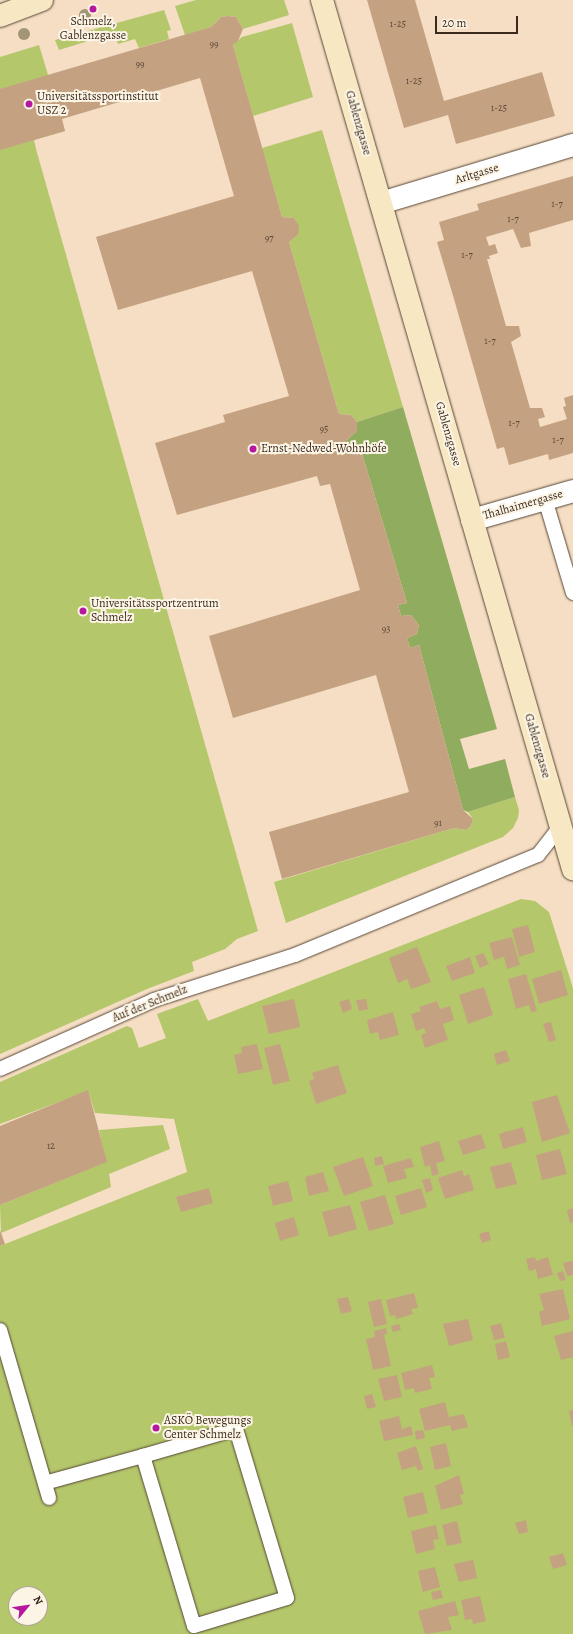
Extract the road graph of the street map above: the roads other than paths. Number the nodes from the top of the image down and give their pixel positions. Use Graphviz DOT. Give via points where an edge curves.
graph roads {
  1 [pos="42,0"];
  2 [pos="322,0"];
  3 [pos="0,16"];
  4 [pos="573,145"];
  5 [pos="381,203"];
  6 [pos="573,491"];
  7 [pos="545,499"];
  8 [pos="472,520"];
  9 [pos="573,593"];
  10 [pos="567,824"];
  11 [pos="573,869"];
  12 [pos="0,1069"];
  13 [pos="0,1330"];
  14 [pos="143,1456"];
  15 [pos="45,1483"];
  16 [pos="49,1498"];
  1 -- 3 [label="main road"];
  2 -- 5 [label="main road, Gablenzgasse"];
  4 -- 5 [label="street, Arltgasse"];
  5 -- 8 [label="main road, Gablenzgasse"];
  6 -- 7 [label="street, Thalhaimergasse"];
  7 -- 8 [label="street, Thalhaimergasse"];
  7 -- 9 [label="lane"];
  8 -- 10 [label="main road, Gablenzgasse"];
  10 -- 11 [label="main road, Gablenzgasse"];
  10 -- 12 [label="lane, Auf der Schmelz" via="538,855 304,951 154,1000"];
  13 -- 15 [label="lane"];
  14 -- 14 [label="lane" via="194,1626 287,1598 236,1429"];
  14 -- 15 [label="lane"];
  15 -- 16 [label="lane"];
}
